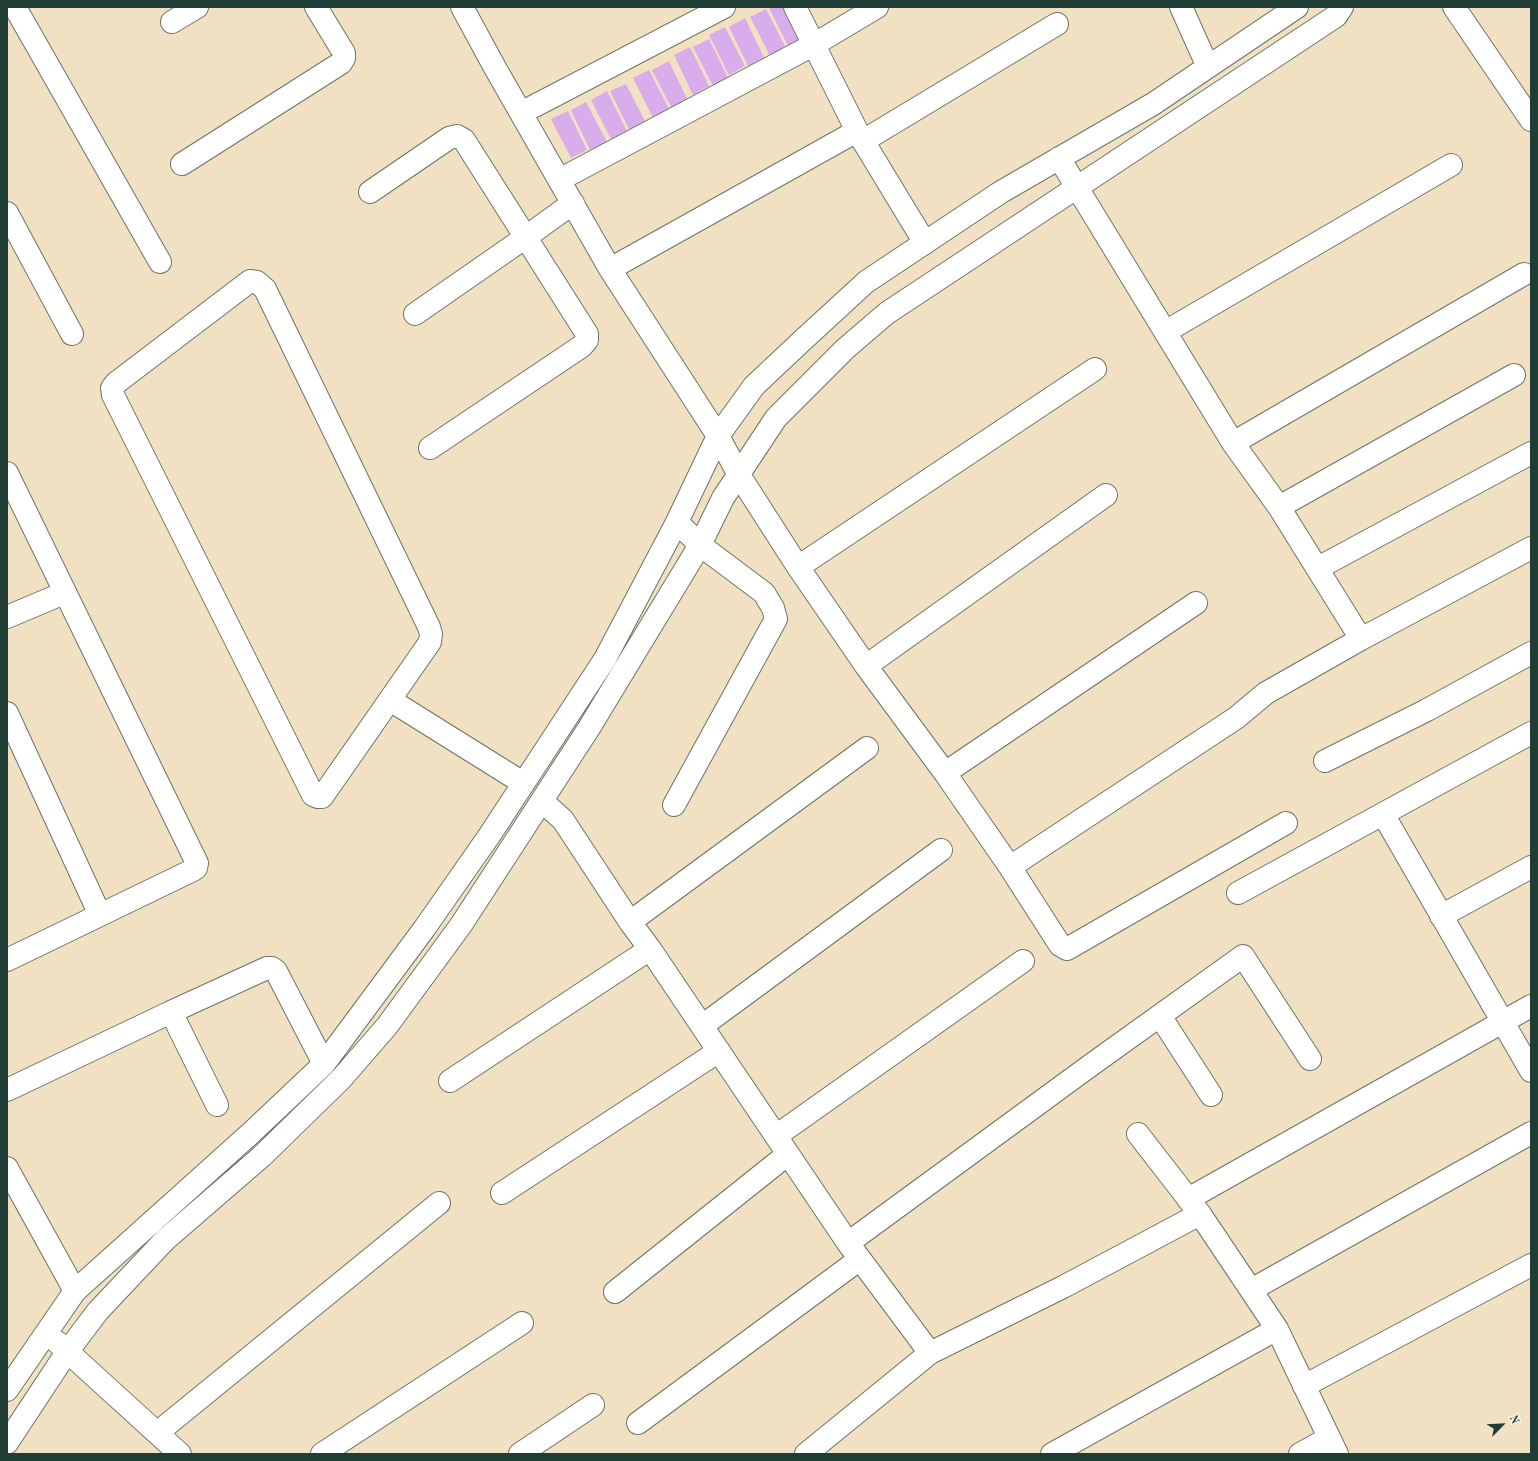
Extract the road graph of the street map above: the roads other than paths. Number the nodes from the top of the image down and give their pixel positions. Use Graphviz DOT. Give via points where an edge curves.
graph roads {
  1 [pos="197,7"];
  2 [pos="316,7"];
  3 [pos="462,7"];
  4 [pos="724,7"];
  5 [pos="795,7"];
  6 [pos="877,7"];
  7 [pos="1181,7"];
  8 [pos="1297,7"];
  9 [pos="1342,7"];
  10 [pos="1454,7"];
  11 [pos="13,13"];
  12 [pos="172,22"];
  13 [pos="1057,24"];
  14 [pos="814,44"];
  15 [pos="1208,66"];
  16 [pos="521,112"];
  17 [pos="1531,120"];
  18 [pos="860,136"];
  19 [pos="1059,158"];
  20 [pos="182,164"];
  21 [pos="1451,165"];
  22 [pos="559,180"];
  23 [pos="1077,188"];
  24 [pos="370,192"];
  25 [pos="572,203"];
  26 [pos="7,213"];
  27 [pos="526,238"];
  28 [pos="925,243"];
  29 [pos="160,262"];
  30 [pos="610,270"];
  31 [pos="1524,274"];
  32 [pos="415,314"];
  33 [pos="1165,332"];
  34 [pos="72,334"];
  35 [pos="1095,369"];
  36 [pos="1514,375"];
  37 [pos="718,436"];
  38 [pos="1233,443"];
  39 [pos="430,448"];
  40 [pos="1531,453"];
  41 [pos="7,473"];
  42 [pos="739,475"];
  43 [pos="1106,495"];
  44 [pos="1279,507"];
  45 [pos="677,522"];
  46 [pos="700,545"];
  47 [pos="1531,548"];
  48 [pos="798,566"];
  49 [pos="1318,568"];
  50 [pos="64,593"];
  51 [pos="1196,603"];
  52 [pos="7,617"];
  53 [pos="1361,639"];
  54 [pos="1531,653"];
  55 [pos="866,666"];
  56 [pos="390,700"];
  57 [pos="7,713"];
  58 [pos="1531,733"];
  59 [pos="867,748"];
  60 [pos="1325,761"];
  61 [pos="945,774"];
  62 [pos="523,783"];
  63 [pos="542,801"];
  64 [pos="674,805"];
  65 [pos="1383,814"];
  66 [pos="1286,823"];
  67 [pos="942,850"];
  68 [pos="1010,867"];
  69 [pos="1531,867"];
  70 [pos="1238,893"];
  71 [pos="100,914"];
  72 [pos="1441,916"];
  73 [pos="630,922"];
  74 [pos="650,950"];
  75 [pos="8,957"];
  76 [pos="1024,961"];
  77 [pos="1531,1006"];
  78 [pos="170,1012"];
  79 [pos="1160,1016"];
  80 [pos="1502,1021"];
  81 [pos="702,1026"];
  82 [pos="719,1051"];
  83 [pos="1310,1059"];
  84 [pos="324,1064"];
  85 [pos="1531,1071"];
  86 [pos="450,1081"];
  87 [pos="7,1090"];
  88 [pos="1211,1095"];
  89 [pos="217,1106"];
  90 [pos="1531,1133"];
  91 [pos="1138,1134"];
  92 [pos="782,1145"];
  93 [pos="7,1168"];
  94 [pos="502,1193"];
  95 [pos="440,1203"];
  96 [pos="1194,1206"];
  97 [pos="854,1251"];
  98 [pos="1531,1265"];
  99 [pos="1251,1290"];
  100 [pos="75,1291"];
  101 [pos="615,1292"];
  102 [pos="522,1323"];
  103 [pos="1277,1329"];
  104 [pos="47,1332"];
  105 [pos="67,1352"];
  106 [pos="930,1353"];
  107 [pos="1304,1386"];
  108 [pos="7,1390"];
  109 [pos="7,1394"];
  110 [pos="592,1405"];
  111 [pos="30,1409"];
  112 [pos="638,1423"];
  113 [pos="157,1433"];
  114 [pos="7,1443"];
  115 [pos="1333,1446"];
  116 [pos="180,1454"];
  117 [pos="322,1454"];
  118 [pos="520,1454"];
  119 [pos="806,1454"];
  120 [pos="1052,1454"];
  121 [pos="1300,1454"];
  1 -- 12 [label="street"];
  2 -- 20 [label="street" via="344,53 341,63"];
  3 -- 16 [label="street"];
  4 -- 16 [label="street"];
  5 -- 14 [label="street"];
  6 -- 14 [label="street"];
  7 -- 15 [label="street"];
  8 -- 15 [label="street"];
  9 -- 23 [label="street" via="1336,16"];
  10 -- 17 [label="street"];
  11 -- 29 [label="street"];
  13 -- 18 [label="street"];
  14 -- 18 [label="street"];
  14 -- 22 [label="street"];
  15 -- 19 [label="street" via="1153,104"];
  16 -- 22 [label="street"];
  18 -- 28 [label="street"];
  18 -- 30 [label="street"];
  19 -- 23 [label="street"];
  19 -- 28 [label="street" via="1001,192"];
  21 -- 33 [label="street"];
  22 -- 25 [label="street"];
  23 -- 33 [label="street"];
  23 -- 42 [label="street" via="887,313 845,349 776,418"];
  24 -- 27 [label="street" via="449,138 457,136 464,140"];
  25 -- 27 [label="street"];
  25 -- 30 [label="street"];
  26 -- 34 [label="street"];
  27 -- 32 [label="street"];
  27 -- 39 [label="street" via="587,334 587,340 582,346"];
  28 -- 37 [label="street" via="866,282 804,339 754,386"];
  30 -- 37 [label="street"];
  31 -- 38 [label="street"];
  33 -- 38 [label="street"];
  35 -- 48 [label="street"];
  36 -- 44 [label="street"];
  37 -- 42 [label="street"];
  37 -- 45 [label="street"];
  38 -- 44 [label="street"];
  40 -- 49 [label="street"];
  41 -- 50 [label="street"];
  42 -- 46 [label="street" via="723,498"];
  42 -- 48 [label="street"];
  43 -- 55 [label="street"];
  44 -- 49 [label="street"];
  45 -- 46 [label="street"];
  45 -- 62 [label="street" via="604,659"];
  46 -- 63 [label="street"];
  46 -- 64 [label="street" via="764,593 776,619"];
  47 -- 53 [label="street"];
  48 -- 55 [label="street"];
  49 -- 53 [label="street"];
  50 -- 52 [label="street"];
  50 -- 71 [label="street" via="197,863 193,870"];
  51 -- 61 [label="street"];
  53 -- 68 [label="street" via="1266,693 1236,718"];
  54 -- 60 [label="street" via="1428,710"];
  55 -- 61 [label="street"];
  56 -- 56 [label="street" via="322,797 313,795 113,395 112,388 116,383 250,282 257,282 265,289 429,627 430,642"];
  56 -- 62 [label="street"];
  57 -- 71 [label="street"];
  58 -- 65 [label="street"];
  59 -- 73 [label="street"];
  61 -- 68 [label="street"];
  62 -- 84 [label="street" via="424,929"];
  63 -- 73 [label="street" via="562,820"];
  63 -- 105 [label="street" via="461,925 387,1026 341,1079 262,1156 165,1240 98,1311"];
  65 -- 70 [label="street"];
  65 -- 72 [label="street"];
  66 -- 68 [label="street" via="1067,949 1060,945"];
  67 -- 81 [label="street"];
  69 -- 72 [label="street"];
  71 -- 75 [label="street"];
  72 -- 80 [label="street"];
  73 -- 74 [label="street"];
  74 -- 81 [label="street"];
  74 -- 86 [label="street"];
  76 -- 92 [label="street"];
  77 -- 80 [label="street"];
  78 -- 84 [label="street" via="272,968 276,971"];
  78 -- 87 [label="street"];
  78 -- 89 [label="street"];
  79 -- 83 [label="street" via="1243,956"];
  79 -- 88 [label="street"];
  79 -- 97 [label="street"];
  80 -- 85 [label="street"];
  80 -- 96 [label="street"];
  81 -- 82 [label="street"];
  82 -- 92 [label="street"];
  82 -- 94 [label="street"];
  84 -- 100 [label="street"];
  90 -- 99 [label="street"];
  91 -- 96 [label="street"];
  92 -- 97 [label="street"];
  92 -- 101 [label="street"];
  93 -- 100 [label="street"];
  95 -- 113 [label="street"];
  96 -- 99 [label="street"];
  96 -- 106 [label="street" via="1063,1287"];
  97 -- 106 [label="street"];
  97 -- 112 [label="street"];
  98 -- 107 [label="street"];
  99 -- 103 [label="street"];
  100 -- 104 [label="street"];
  102 -- 117 [label="street"];
  103 -- 107 [label="street"];
  103 -- 120 [label="street"];
  104 -- 105 [label="street"];
  104 -- 108 [label="street"];
  105 -- 111 [label="street"];
  105 -- 113 [label="street"];
  106 -- 119 [label="street"];
  107 -- 115 [label="street"];
  109 -- 111 [label="street"];
  110 -- 118 [label="street"];
  111 -- 114 [label="street"];
  113 -- 116 [label="street"];
  115 -- 121 [label="street"];
}
